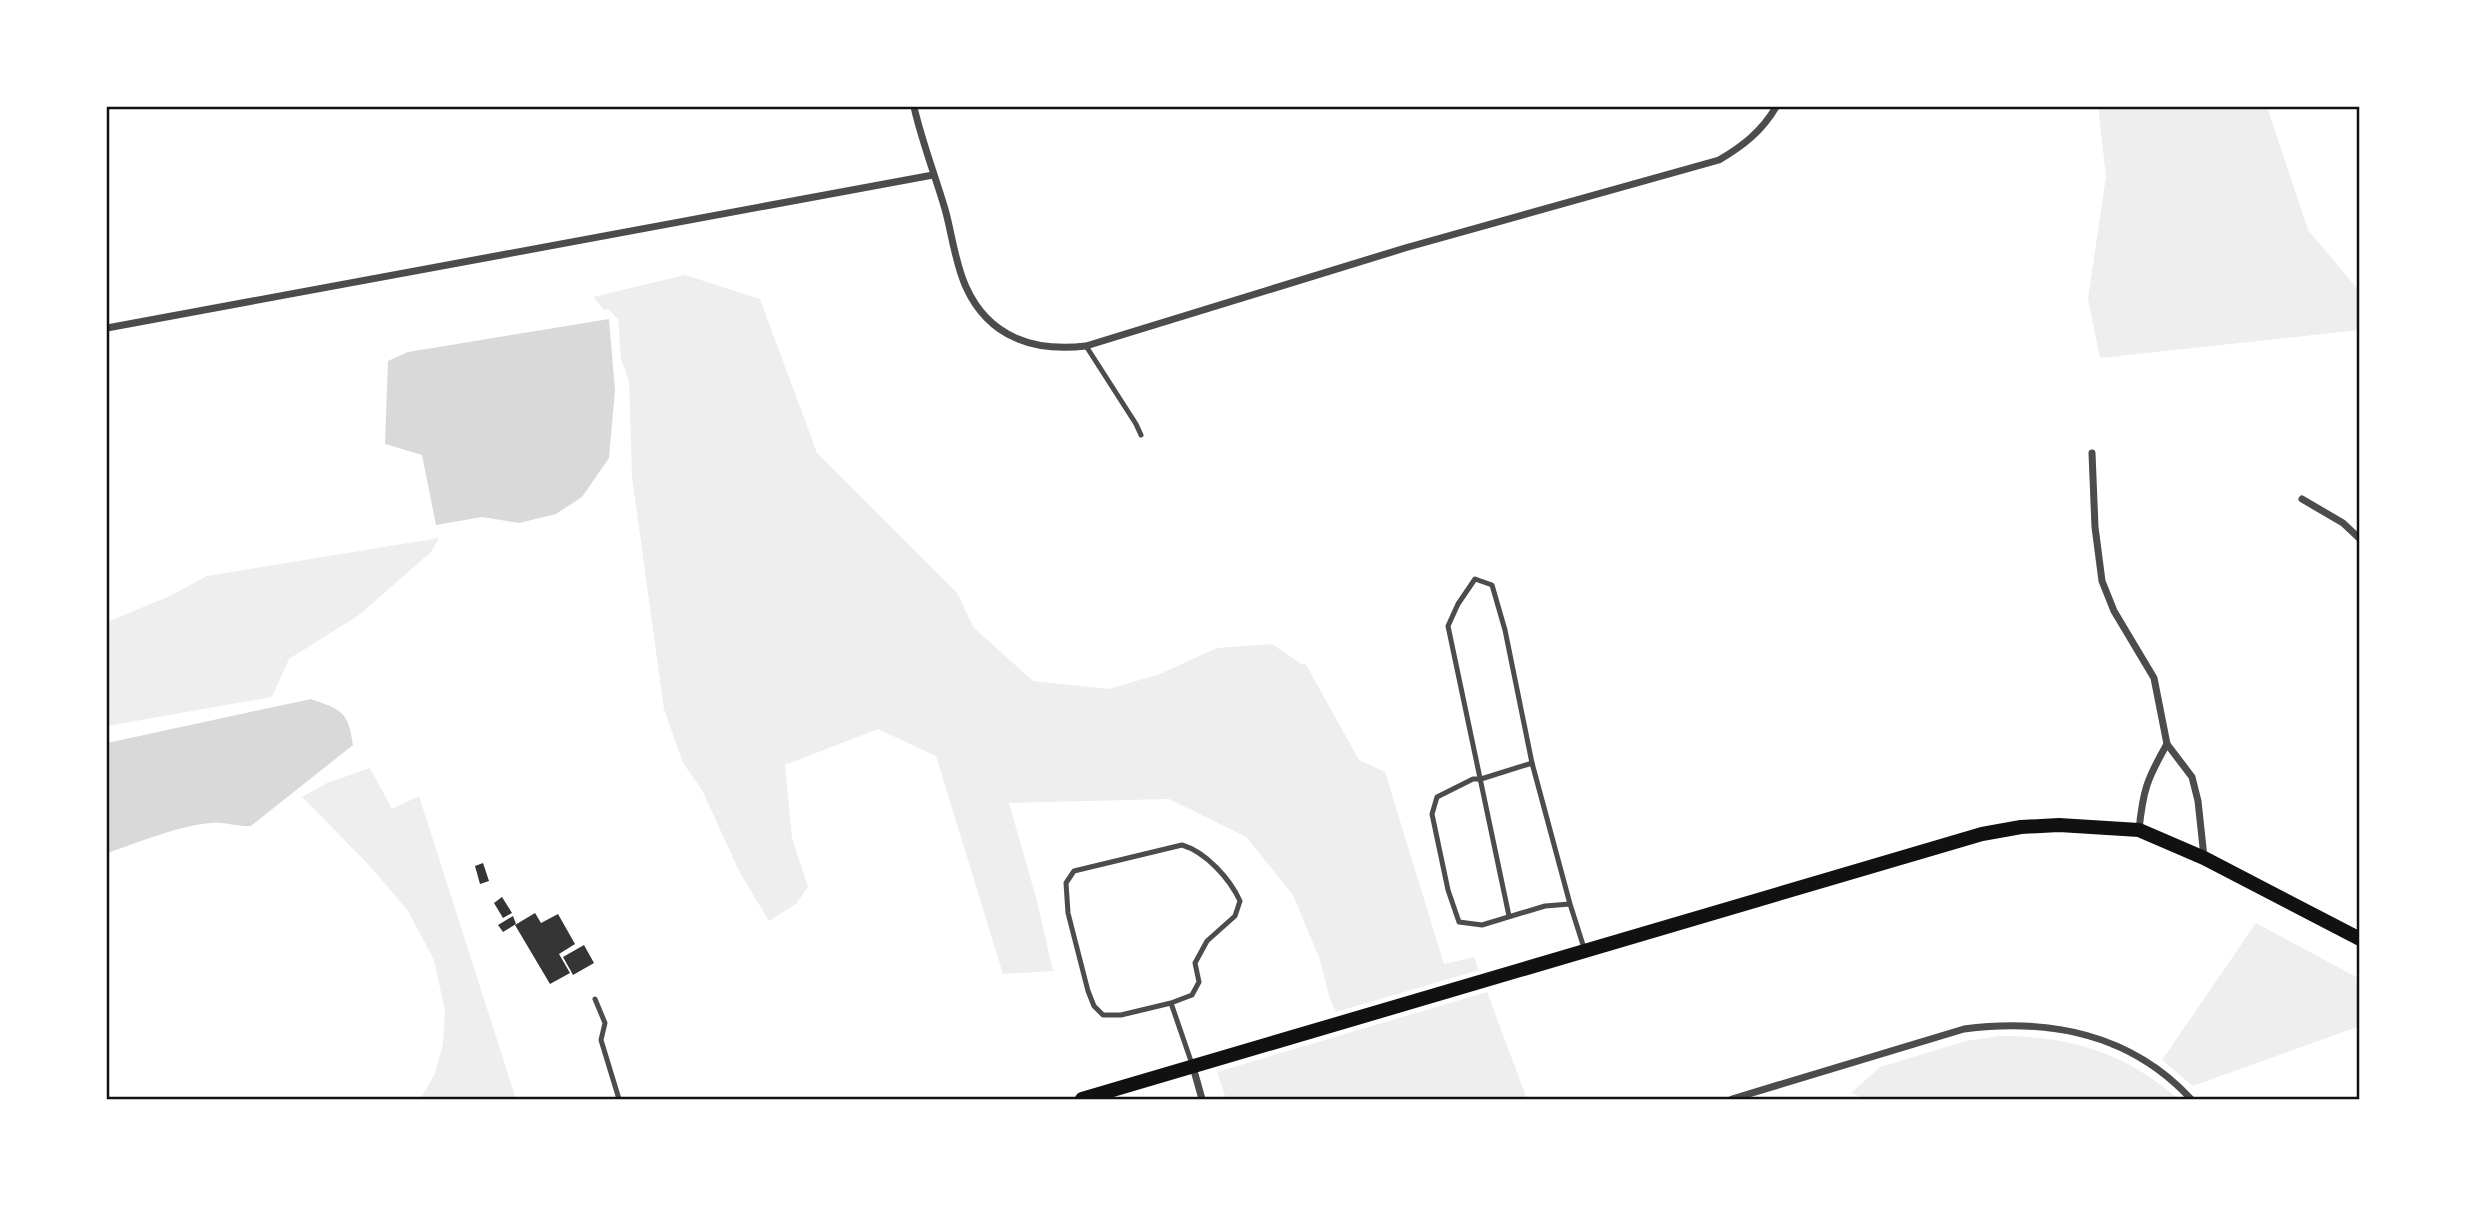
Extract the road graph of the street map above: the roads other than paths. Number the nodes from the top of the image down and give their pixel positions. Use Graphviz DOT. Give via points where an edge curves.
graph roads {
  1 [pos="914,107"];
  2 [pos="1776,107"];
  3 [pos="933,175"];
  4 [pos="107,328"];
  5 [pos="1086,346"];
  6 [pos="1141,435"];
  7 [pos="2092,453"];
  8 [pos="2302,499"];
  9 [pos="2360,539"];
  10 [pos="2167,744"];
  11 [pos="1532,764"];
  12 [pos="1481,779"];
  13 [pos="2138,830"];
  14 [pos="2204,858"];
  15 [pos="1570,904"];
  16 [pos="1509,916"];
  17 [pos="2360,939"];
  18 [pos="1584,951"];
  19 [pos="595,999"];
  20 [pos="1171,1003"];
  21 [pos="1193,1067"];
  22 [pos="619,1099"];
  23 [pos="1082,1099"];
  24 [pos="1202,1099"];
  25 [pos="1732,1099"];
  26 [pos="2191,1099"];
  1 -- 3 [label="street"];
  2 -- 5 [label="street" via="1756,133 1719,160 1405,248"];
  3 -- 4 [label="street"];
  3 -- 5 [label="street" via="965,286 986,317 1038,346"];
  5 -- 6 [label="lane"];
  7 -- 10 [label="street" via="2102,581 2114,611 2154,678"];
  8 -- 9 [label="street" via="2343,523"];
  10 -- 13 [label="street" via="2148,776"];
  10 -- 14 [label="street" via="2192,777"];
  11 -- 12 [label="lane"];
  11 -- 12 [label="lane" via="1492,585 1475,579 1448,625"];
  11 -- 15 [label="lane"];
  12 -- 16 [label="lane"];
  12 -- 16 [label="lane" via="1437,797 1432,814 1459,922 1482,925"];
  13 -- 14 [label="main road"];
  13 -- 18 [label="main road" via="2059,825 1982,834"];
  14 -- 17 [label="main road"];
  15 -- 16 [label="lane"];
  15 -- 18 [label="lane"];
  18 -- 21 [label="main road"];
  19 -- 22 [label="lane" via="605,1023 601,1040"];
  20 -- 20 [label="lane" via="1192,995 1199,982 1195,963 1207,941 1235,916 1240,901 1235,889 1197,849 1182,845 1074,871 1066,883 1068,914 1094,1006 1103,1015 1122,1015"];
  20 -- 21 [label="lane"];
  21 -- 23 [label="main road"];
  21 -- 24 [label="street"];
  25 -- 26 [label="street" via="1964,1029 2019,1025 2064,1029 2127,1051 2156,1068"];
}
